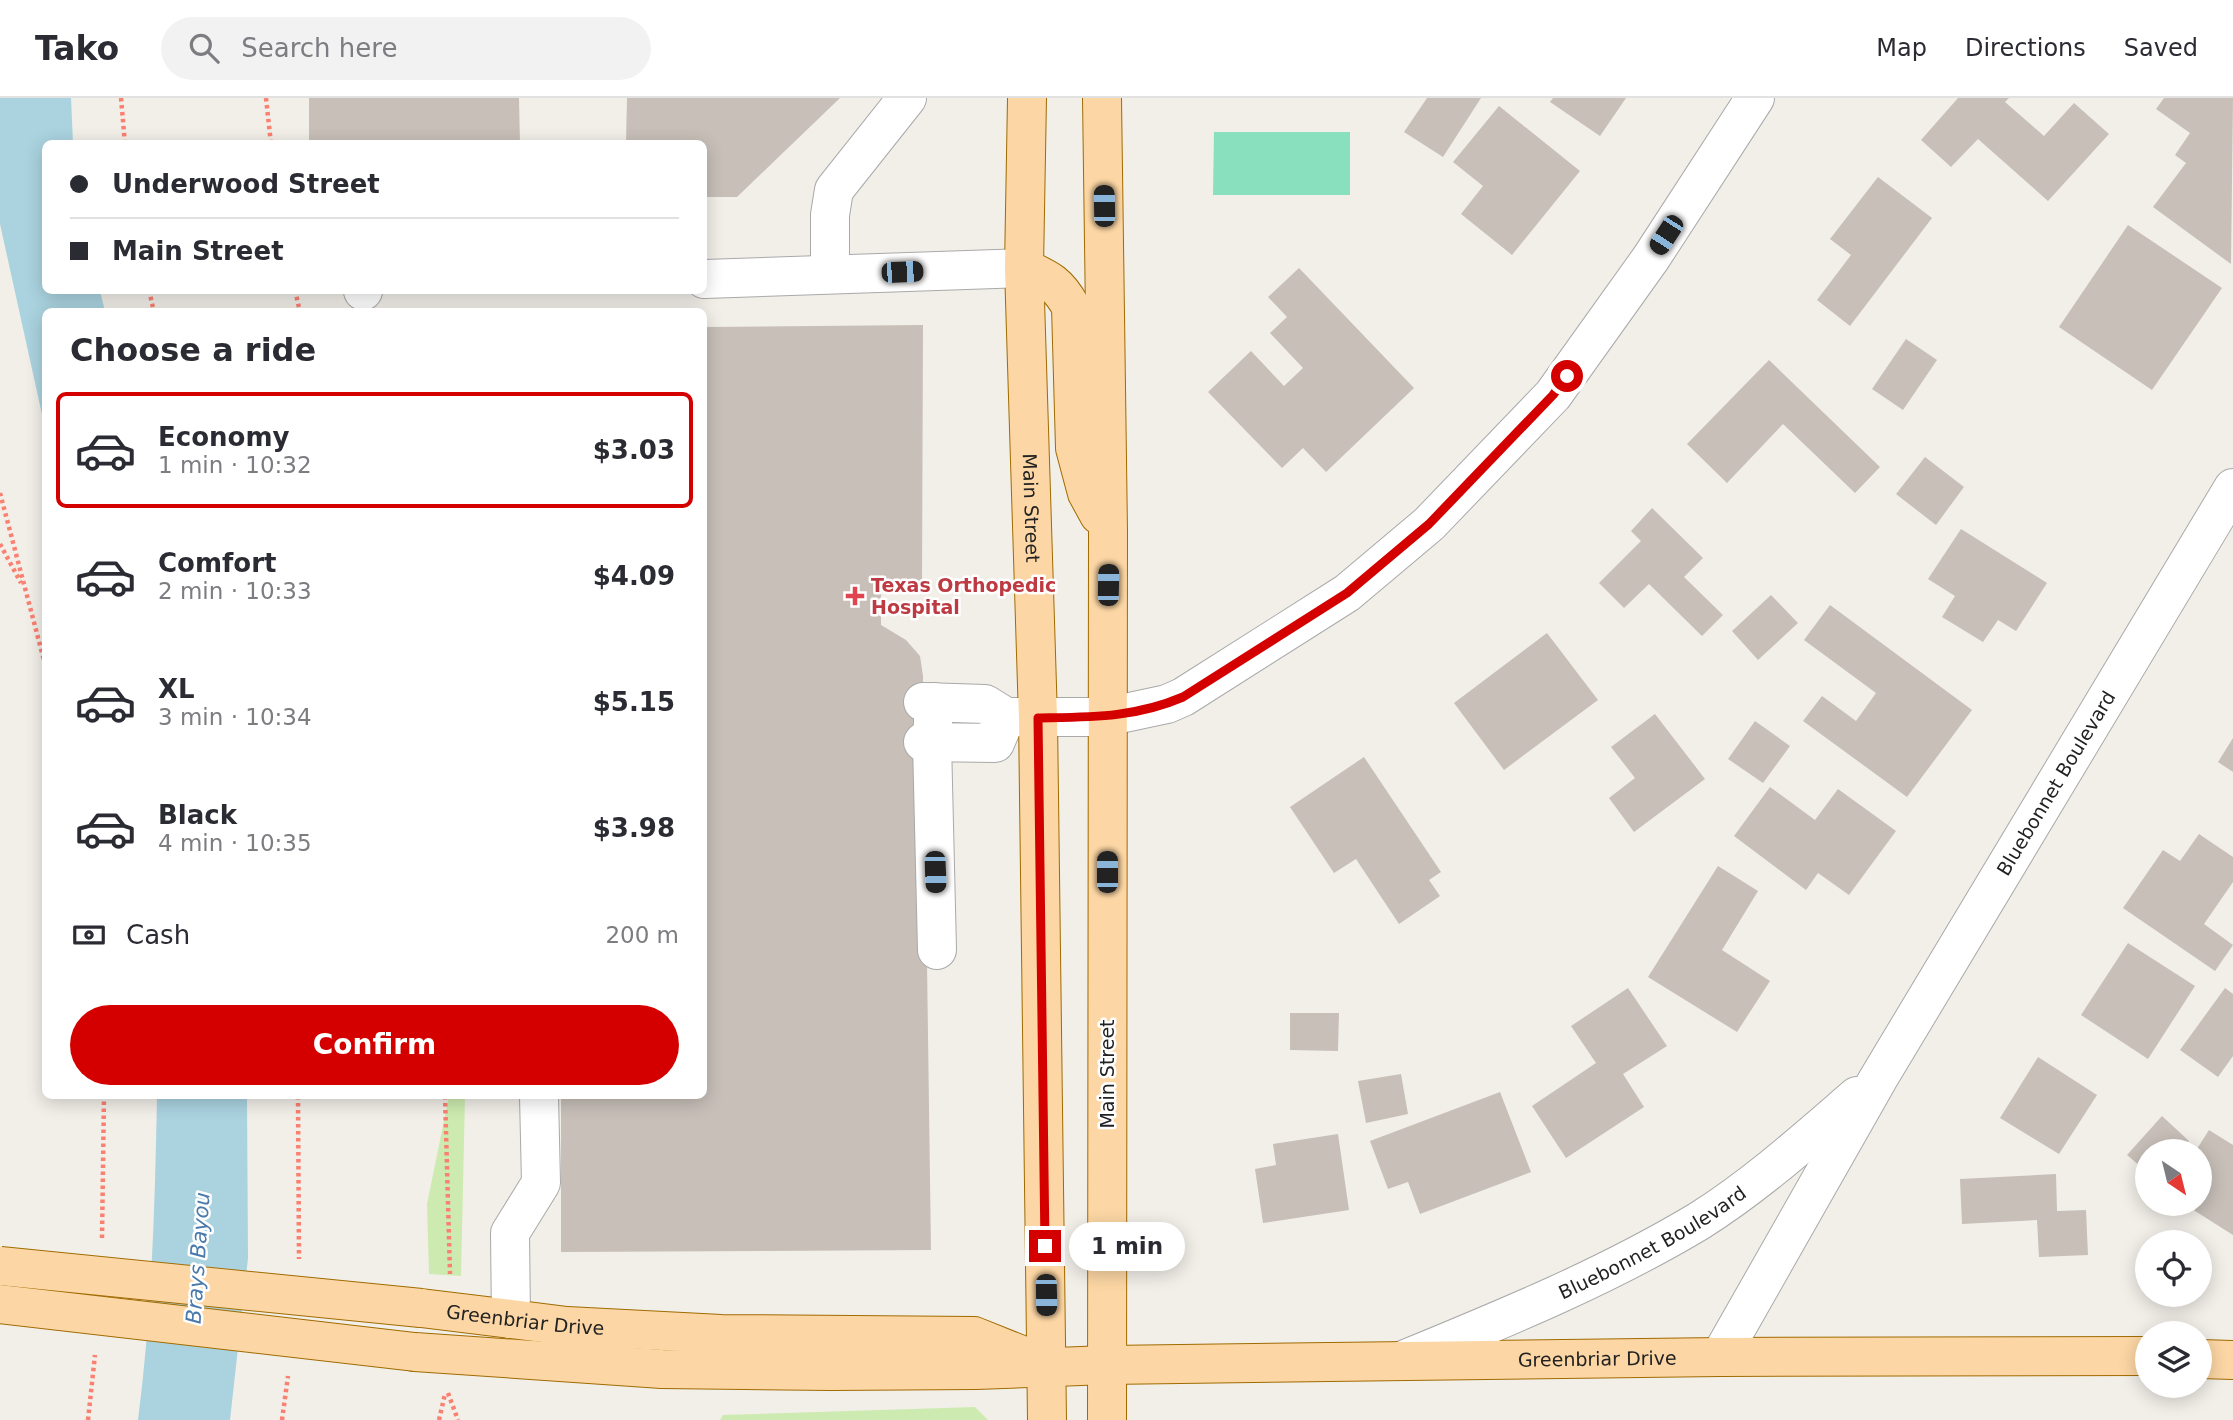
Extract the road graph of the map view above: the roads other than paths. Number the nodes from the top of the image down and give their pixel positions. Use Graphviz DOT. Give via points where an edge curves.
graph roads {
  1 [pos="907,98"];
  2 [pos="1027,98"];
  3 [pos="1102,98"];
  4 [pos="1755,98"];
  5 [pos="1024,268"];
  6 [pos="830,274"];
  7 [pos="707,279"];
  8 [pos="2233,488"];
  9 [pos="1108,532"];
  10 [pos="1022,717"];
  11 [pos="1106,718"];
  12 [pos="927,742"];
  13 [pos="937,950"];
  14 [pos="1878,1079"];
  15 [pos="539,1099"];
  16 [pos="0,1266"];
  17 [pos="0,1304"];
  18 [pos="511,1319"];
  19 [pos="665,1331"];
  20 [pos="2135,1356"];
  21 [pos="1720,1357"];
  22 [pos="2212,1359"];
  23 [pos="2233,1360"];
  24 [pos="1399,1362"];
  25 [pos="1107,1365"];
  26 [pos="1047,1366"];
  27 [pos="662,1369"];
  28 [pos="1047,1420"];
  29 [pos="1107,1420"];
  1 -- 6 [label="street" via="834,190"];
  2 -- 5 [label="main road, Main Street"];
  3 -- 9 [label="main road, Main Street"];
  4 -- 11 [label="street" via="1651,258 1553,395 1429,524 1347,593 1183,697"];
  5 -- 6 [label="street"];
  5 -- 9 [label="main road" via="1062,289 1072,307 1075,447 1087,493"];
  5 -- 10 [label="main road, Main Street"];
  6 -- 7 [label="street"];
  8 -- 14 [label="street, Bluebonnet Boulevard"];
  9 -- 11 [label="main road, Main Street"];
  10 -- 11 [label="street"];
  10 -- 12 [label="street" via="995,743"];
  10 -- 12 [label="street" via="985,704 928,702"];
  10 -- 26 [label="main road, Main Street"];
  11 -- 25 [label="main road, Main Street"];
  12 -- 13 [label="street"];
  14 -- 21 [label="street, Bluebonnet Boulevard"];
  14 -- 24 [label="street, Bluebonnet Boulevard" via="1767,1173 1700,1220 1615,1269"];
  15 -- 18 [label="street" via="541,1183 510,1233"];
  16 -- 18 [label="main road, Greenbriar Drive, bridge"];
  17 -- 27 [label="main road, Greenbriar Drive, bridge" via="415,1352"];
  18 -- 19 [label="main road, Greenbriar Drive"];
  19 -- 26 [label="main road, Greenbriar Drive" via="974,1336"];
  19 -- 27 [label="main road"];
  20 -- 21 [label="main road, Greenbriar Drive"];
  21 -- 24 [label="main road, Greenbriar Drive"];
  22 -- 23 [label="main road"];
  24 -- 25 [label="main road, Greenbriar Drive"];
  25 -- 26 [label="main road, Greenbriar Drive"];
  25 -- 29 [label="main road, Main Street"];
  26 -- 27 [label="main road, Greenbriar Drive"];
  26 -- 28 [label="main road, Main Street"];
}
